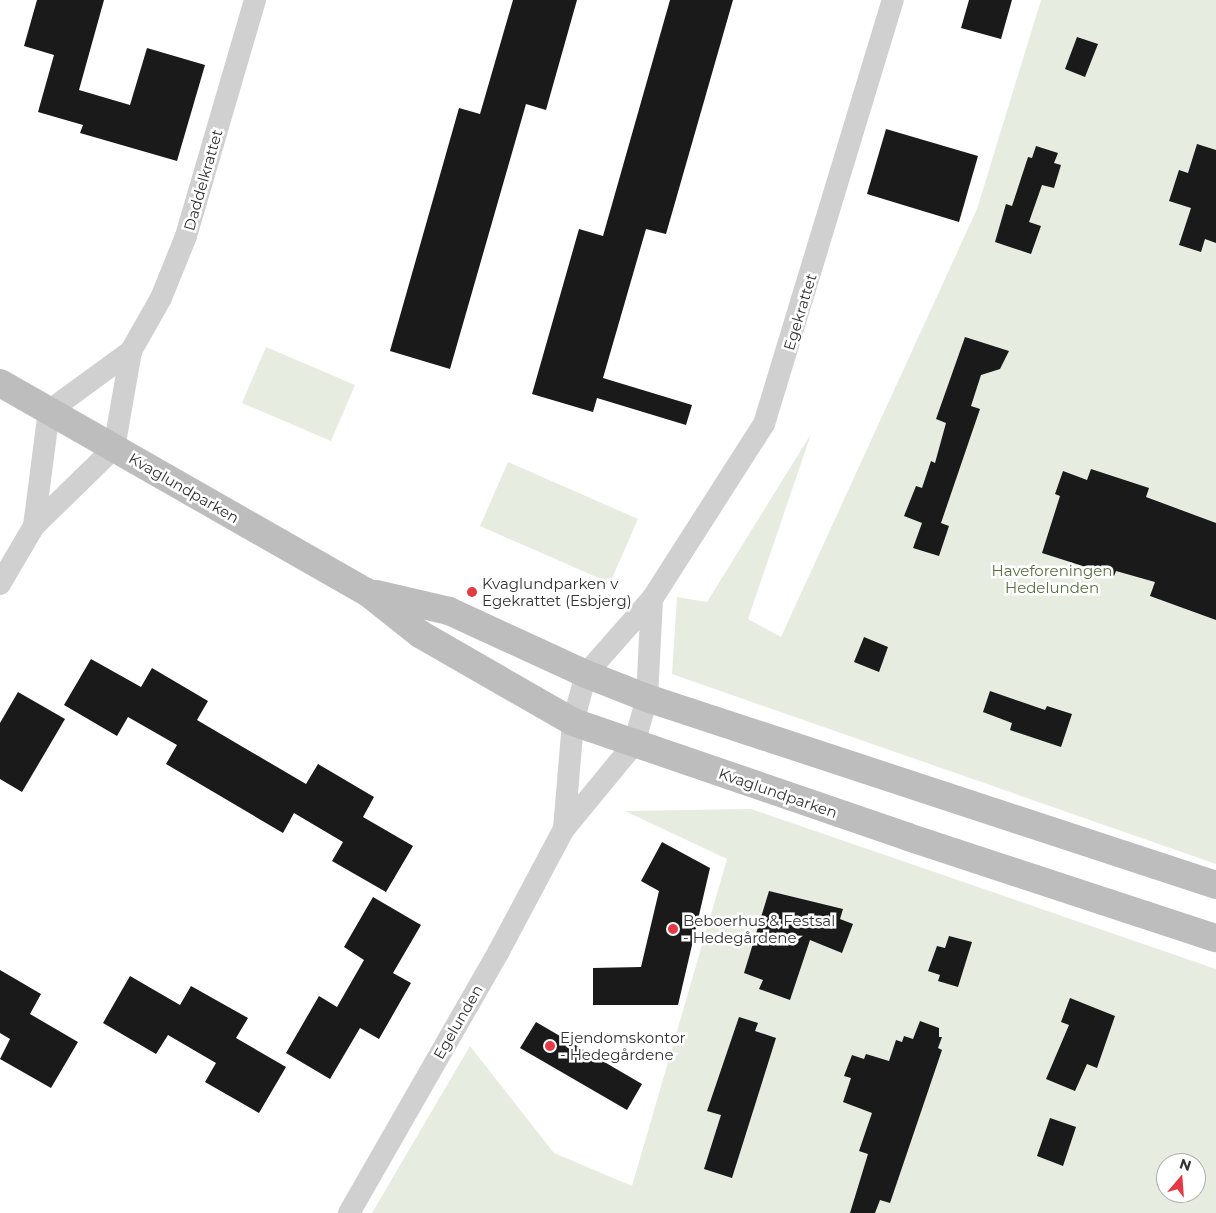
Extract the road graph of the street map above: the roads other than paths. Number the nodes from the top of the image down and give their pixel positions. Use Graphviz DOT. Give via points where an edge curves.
graph roads {
  1 [pos="255,0"];
  2 [pos="893,0"];
  3 [pos="131,351"];
  4 [pos="0,383"];
  5 [pos="49,411"];
  6 [pos="114,448"];
  7 [pos="34,526"];
  8 [pos="0,584"];
  9 [pos="367,592"];
  10 [pos="652,599"];
  11 [pos="586,674"];
  12 [pos="647,698"];
  13 [pos="573,722"];
  14 [pos="634,744"];
  15 [pos="564,829"];
  16 [pos="1216,885"];
  17 [pos="1216,938"];
  18 [pos="349,1213"];
  1 -- 3 [label="street, Daddelkrattet" via="186,236 160,298"];
  2 -- 10 [label="street, Egekrattet" via="764,424"];
  3 -- 5 [label="street, Daddelkrattet"];
  3 -- 6 [label="street, Daddelkrattet"];
  4 -- 5 [label="street, Kvaglundparken"];
  5 -- 6 [label="street, Kvaglundparken"];
  5 -- 7 [label="street"];
  6 -- 7 [label="street"];
  6 -- 9 [label="street, Kvaglundparken"];
  7 -- 8 [label="street"];
  9 -- 11 [label="street, Kvaglundparken" via="449,611"];
  9 -- 13 [label="street, Kvaglundparken" via="420,634"];
  10 -- 11 [label="street, Egekrattet"];
  10 -- 12 [label="street, Egekrattet"];
  11 -- 12 [label="street, Kvaglundparken"];
  11 -- 13 [label="street, Egelunden"];
  12 -- 14 [label="street, Egelunden"];
  12 -- 16 [label="street, Kvaglundparken"];
  13 -- 14 [label="street, Kvaglundparken"];
  13 -- 15 [label="street, Egelunden"];
  14 -- 15 [label="street, Egelunden"];
  14 -- 17 [label="street, Kvaglundparken"];
  15 -- 18 [label="street, Egelunden" via="499,952"];
}
